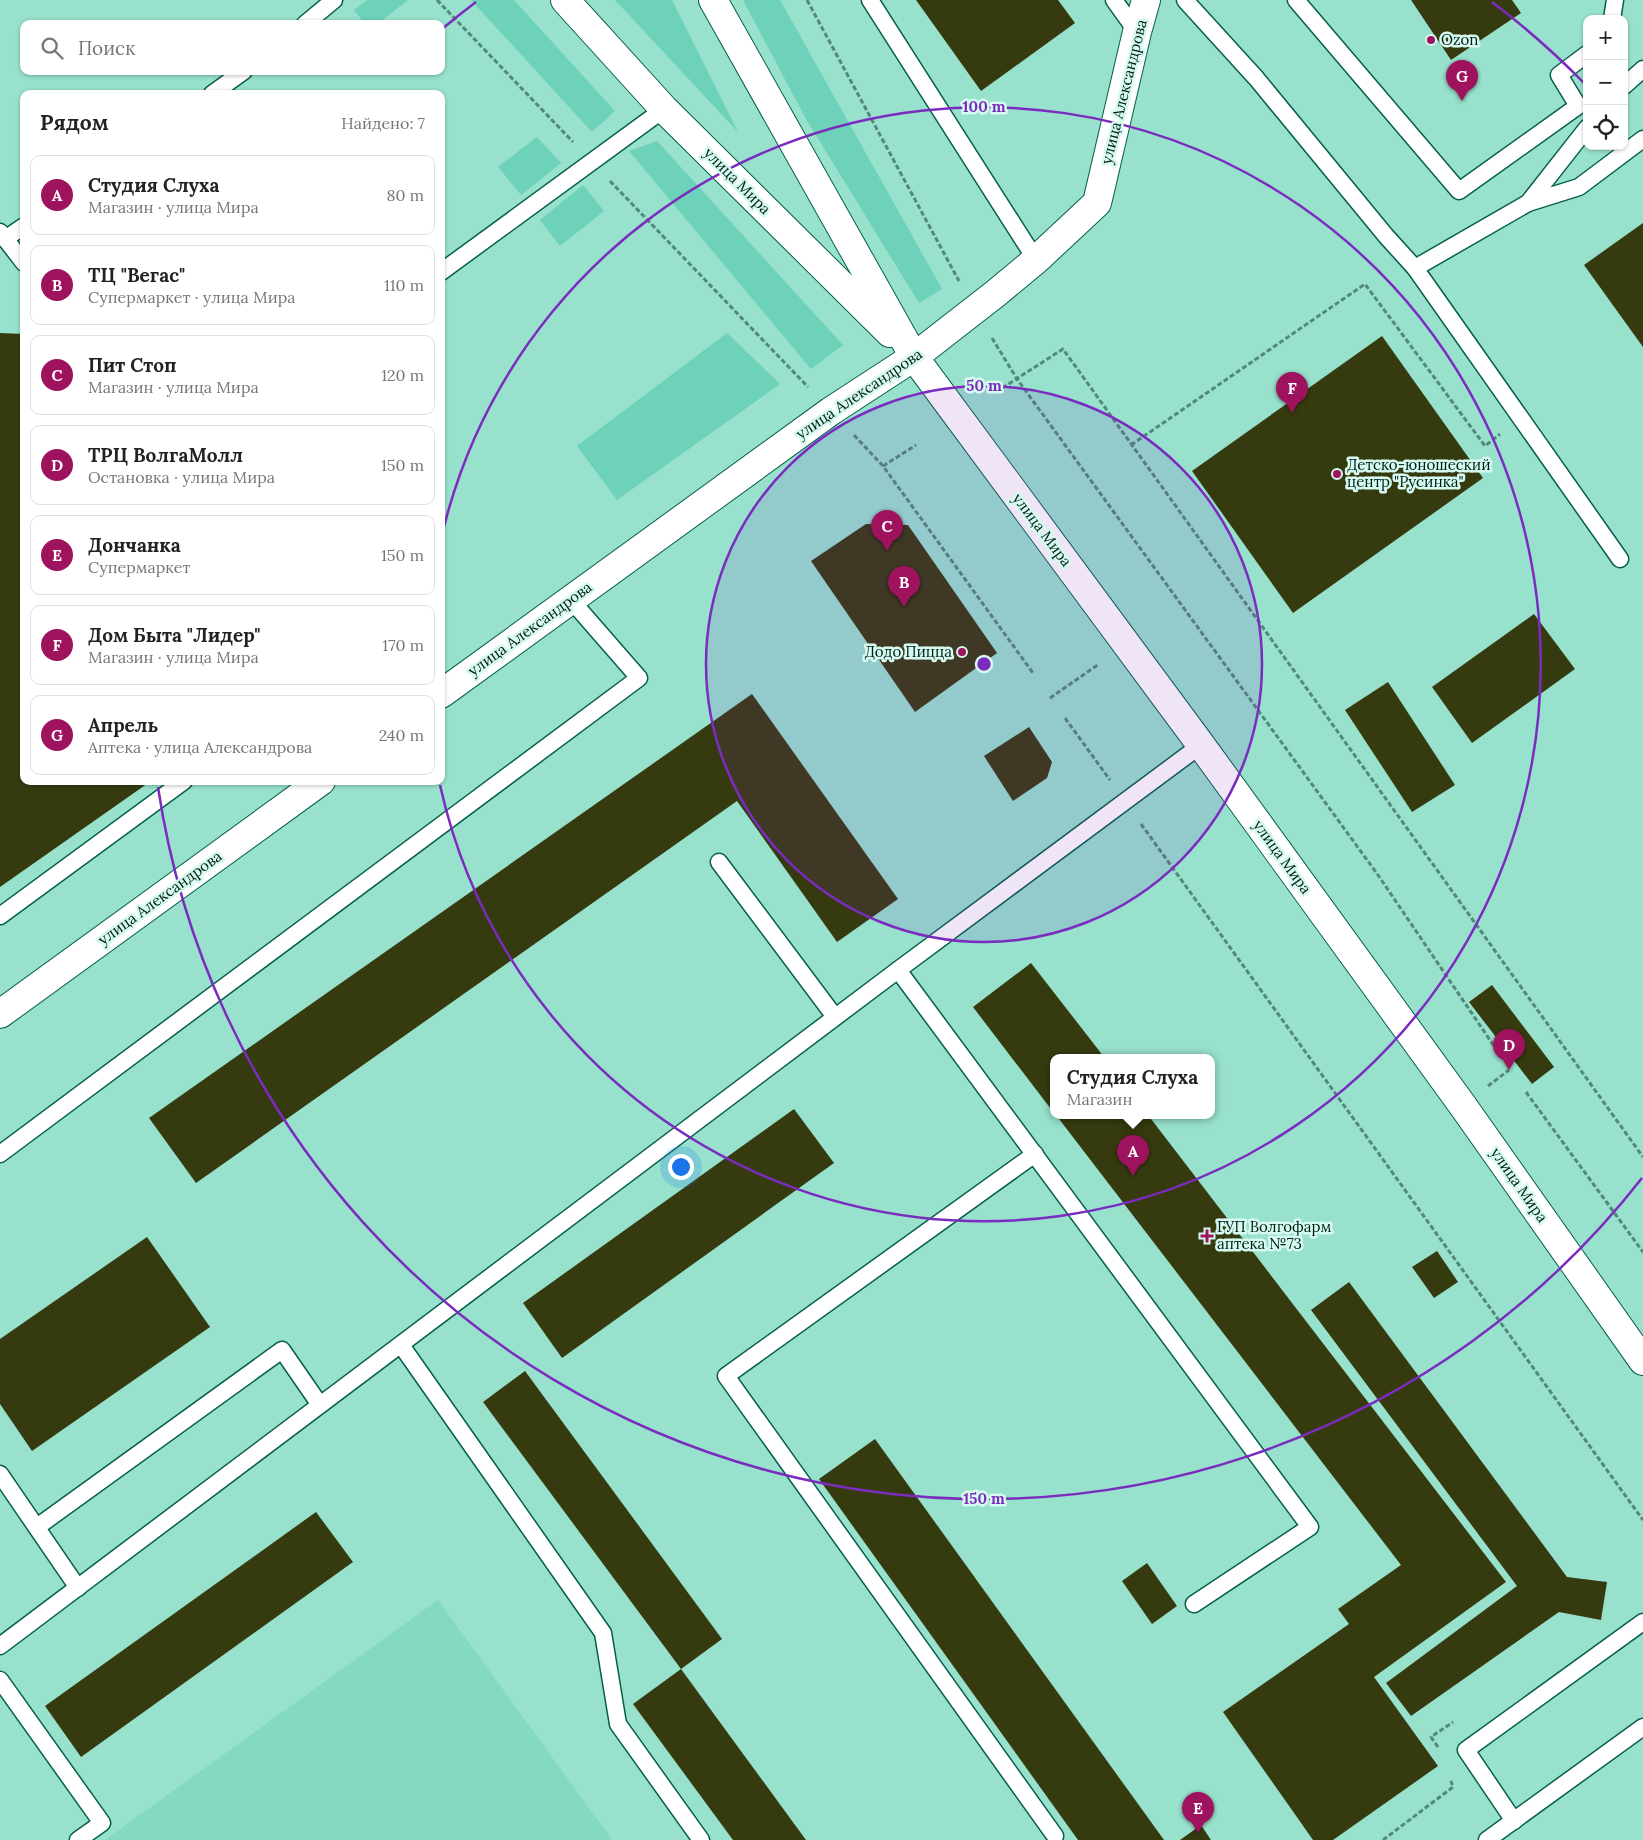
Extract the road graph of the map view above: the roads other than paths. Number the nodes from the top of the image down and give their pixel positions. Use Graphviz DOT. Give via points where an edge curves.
graph roads {
  1 [pos="334,0"];
  2 [pos="565,0"];
  3 [pos="713,0"];
  4 [pos="870,0"];
  5 [pos="1114,0"];
  6 [pos="1146,0"];
  7 [pos="1184,0"];
  8 [pos="1296,0"];
  9 [pos="1615,0"];
  10 [pos="1613,15"];
  11 [pos="310,20"];
  12 [pos="1137,32"];
  13 [pos="1583,57"];
  14 [pos="1643,69"];
  15 [pos="238,75"];
  16 [pos="1628,82"];
  17 [pos="218,90"];
  18 [pos="664,109"];
  19 [pos="1583,133"];
  20 [pos="1643,139"];
  21 [pos="1528,203"];
  22 [pos="20,228"];
  23 [pos="3,235"];
  24 [pos="20,258"];
  25 [pos="1036,260"];
  26 [pos="1415,268"];
  27 [pos="445,269"];
  28 [pos="914,357"];
  29 [pos="1620,559"];
  30 [pos="571,600"];
  31 [pos="445,691"];
  32 [pos="1201,745"];
  33 [pos="179,785"];
  34 [pos="315,785"];
  35 [pos="719,862"];
  36 [pos="0,916"];
  37 [pos="898,970"];
  38 [pos="0,1014"];
  39 [pos="835,1017"];
  40 [pos="0,1154"];
  41 [pos="1035,1154"];
  42 [pos="401,1345"];
  43 [pos="1643,1361"];
  44 [pos="320,1406"];
  45 [pos="0,1474"];
  46 [pos="37,1527"];
  47 [pos="78,1588"];
  48 [pos="1194,1604"];
  49 [pos="1643,1622"];
  50 [pos="0,1646"];
  51 [pos="0,1680"];
  52 [pos="1643,1727"];
  53 [pos="1514,1821"];
  54 [pos="1055,1836"];
  55 [pos="78,1840"];
  56 [pos="701,1840"];
  57 [pos="1488,1840"];
  1 -- 11 [label="lane"];
  2 -- 18 [label="street, улица Мира"];
  3 -- 28 [label="street, улица Мира"];
  4 -- 25 [label="lane"];
  5 -- 12 [label="lane"];
  6 -- 12 [label="street, улица Александрова"];
  7 -- 26 [label="lane" via="1262,86"];
  8 -- 13 [label="lane" via="1459,191 1578,106 1559,75"];
  9 -- 10 [label="lane"];
  12 -- 25 [label="street, улица Александрова" via="1097,203"];
  14 -- 16 [label="lane"];
  15 -- 17 [label="lane"];
  18 -- 27 [label="lane"];
  18 -- 28 [label="street, улица Мира"];
  19 -- 21 [label="lane"];
  20 -- 21 [label="lane" via="1579,187"];
  21 -- 26 [label="lane"];
  22 -- 23 [label="lane"];
  23 -- 24 [label="lane"];
  25 -- 28 [label="street, улица Александрова"];
  26 -- 29 [label="lane"];
  28 -- 30 [label="street, улица Александрова" via="831,411"];
  28 -- 32 [label="street, улица Мира"];
  30 -- 31 [label="street, улица Александрова"];
  30 -- 40 [label="lane" via="639,678"];
  32 -- 37 [label="lane"];
  32 -- 43 [label="street, улица Мира"];
  33 -- 36 [label="lane"];
  34 -- 38 [label="street, улица Александрова"];
  35 -- 39 [label="lane"];
  37 -- 39 [label="lane"];
  37 -- 41 [label="lane"];
  39 -- 42 [label="lane"];
  41 -- 48 [label="lane" via="1310,1527"];
  41 -- 54 [label="lane" via="726,1376"];
  42 -- 44 [label="lane"];
  42 -- 56 [label="lane" via="603,1633 618,1724"];
  44 -- 46 [label="lane" via="282,1350"];
  44 -- 47 [label="lane"];
  45 -- 46 [label="lane"];
  46 -- 47 [label="lane"];
  47 -- 50 [label="lane"];
  49 -- 53 [label="lane" via="1466,1750"];
  51 -- 55 [label="lane" via="102,1823"];
  52 -- 53 [label="lane"];
  53 -- 57 [label="lane"];
}
